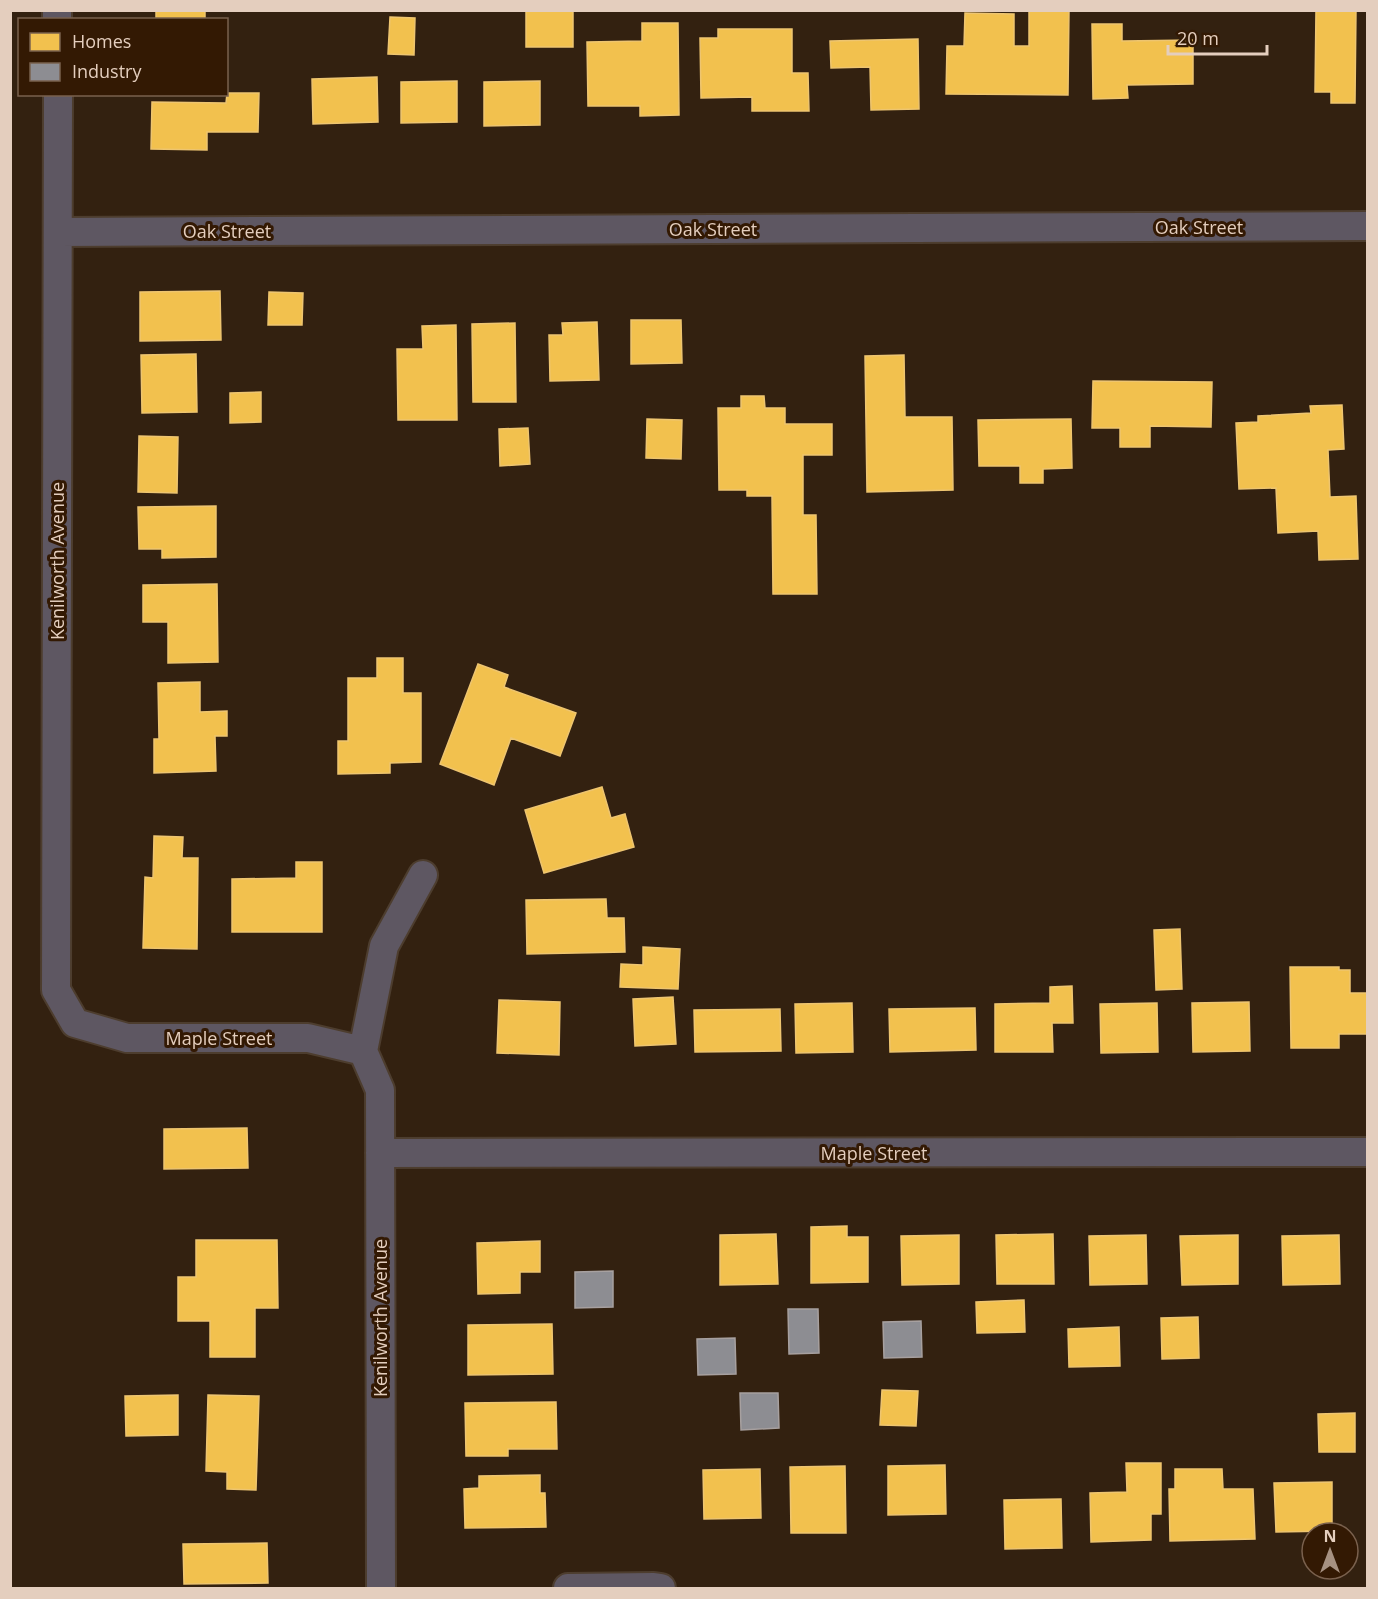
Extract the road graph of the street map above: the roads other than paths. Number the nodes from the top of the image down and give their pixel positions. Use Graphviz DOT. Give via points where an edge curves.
graph roads {
  1 [pos="58,96"];
  2 [pos="1368,226"];
  3 [pos="58,232"];
  4 [pos="423,875"];
  5 [pos="75,1023"];
  6 [pos="363,1051"];
  7 [pos="1368,1152"];
  8 [pos="380,1153"];
  9 [pos="381,1588"];
  10 [pos="568,1588"];
  11 [pos="661,1588"];
  1 -- 3 [label="street, Kenilworth Avenue"];
  2 -- 3 [label="street, Oak Street"];
  3 -- 5 [label="street, Kenilworth Avenue" via="56,990"];
  4 -- 6 [label="street" via="384,946"];
  5 -- 6 [label="street, Maple Street" via="127,1038 308,1038"];
  6 -- 8 [label="street, Kenilworth Avenue" via="380,1090"];
  7 -- 8 [label="street, Maple Street"];
  8 -- 9 [label="street, Kenilworth Avenue"];
  10 -- 11 [label="street"];
}
